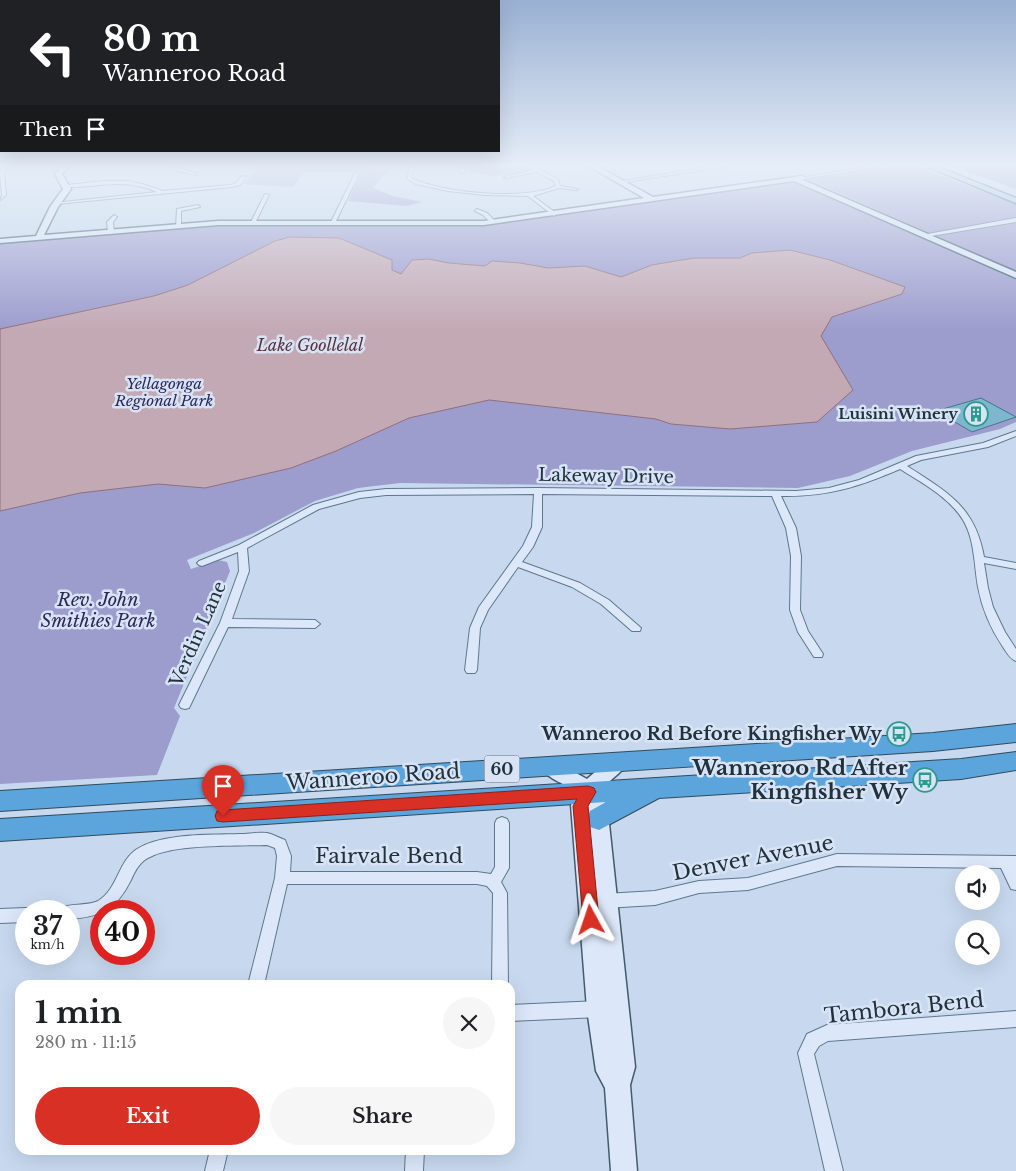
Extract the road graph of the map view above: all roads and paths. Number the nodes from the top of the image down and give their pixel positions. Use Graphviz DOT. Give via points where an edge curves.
graph roads {
  1 [pos="49,222"];
  2 [pos="110,222"];
  3 [pos="178,222"];
  4 [pos="492,222"];
  5 [pos="895,222"];
  6 [pos="1006,222"];
  7 [pos="252,223"];
  8 [pos="333,223"];
  9 [pos="178,226"];
  10 [pos="111,231"];
  11 [pos="927,236"];
  12 [pos="42,237"];
  13 [pos="0,241"];
  14 [pos="1016,275"];
  15 [pos="1016,434"];
  16 [pos="900,465"];
  17 [pos="538,491"];
  18 [pos="776,495"];
  19 [pos="242,547"];
  20 [pos="980,559"];
  21 [pos="516,563"];
  22 [pos="202,564"];
  23 [pos="1016,566"];
  24 [pos="225,623"];
  25 [pos="315,624"];
  26 [pos="636,628"];
  27 [pos="818,654"];
  28 [pos="1016,657"];
  29 [pos="471,670"];
  30 [pos="185,705"];
  31 [pos="1016,733"];
  32 [pos="1016,761"];
  33 [pos="618,763"];
  34 [pos="550,767"];
  35 [pos="660,788"];
  36 [pos="588,792"];
  37 [pos="0,801"];
  38 [pos="598,820"];
  39 [pos="502,823"];
  40 [pos="0,830"];
  41 [pos="1011,862"];
  42 [pos="282,878"];
  43 [pos="494,882"];
  44 [pos="1016,884"];
  45 [pos="598,902"];
  46 [pos="80,911"];
  47 [pos="15,915"];
  48 [pos="0,916"];
  49 [pos="257,980"];
  50 [pos="500,980"];
  51 [pos="608,1009"];
  52 [pos="515,1013"];
  53 [pos="1016,1019"];
  54 [pos="218,1155"];
  55 [pos="415,1155"];
  56 [pos="214,1171"];
  57 [pos="414,1171"];
  58 [pos="624,1171"];
  59 [pos="834,1171"];
  1 -- 12 [label="street"];
  2 -- 10 [label="street"];
  3 -- 9 [label="street"];
  4 -- 8 [label="street"];
  5 -- 11 [label="street"];
  6 -- 11 [label="street"];
  7 -- 8 [label="street"];
  7 -- 9 [label="street"];
  9 -- 10 [label="street"];
  10 -- 12 [label="street"];
  11 -- 14 [label="street"];
  12 -- 13 [label="street"];
  15 -- 16 [label="street, Lakeway Drive" via="985,445"];
  16 -- 18 [label="street, Lakeway Drive" via="862,482 830,491"];
  16 -- 20 [label="street" via="949,498 962,512 975,533"];
  17 -- 18 [label="street, Lakeway Drive"];
  17 -- 19 [label="street, Lakeway Drive" via="406,491 359,495 316,507"];
  17 -- 21 [label="street" via="537,527"];
  18 -- 27 [label="street" via="791,528 796,556 795,610 803,632"];
  19 -- 22 [label="street, Lakeway Drive"];
  19 -- 24 [label="street, Verdin Lane" via="244,571"];
  20 -- 23 [label="street"];
  20 -- 28 [label="street" via="983,588 993,622"];
  21 -- 26 [label="street" via="576,585 605,602"];
  21 -- 29 [label="street" via="483,609 475,628"];
  24 -- 25 [label="street"];
  24 -- 30 [label="street, Verdin Lane"];
  31 -- 33 [label="highway, Wanneroo Road / 60" via="933,742"];
  32 -- 35 [label="highway, Wanneroo Road / 60" via="961,769"];
  33 -- 34 [label="highway, Wanneroo Road / 60"];
  33 -- 36 [label="street"];
  34 -- 36 [label="street" via="579,783"];
  34 -- 37 [label="highway, Wanneroo Road / 60"];
  35 -- 36 [label="highway, Wanneroo Road / 60"];
  35 -- 38 [label="highway" via="608,812"];
  36 -- 38 [label="street" via="597,805"];
  36 -- 40 [label="highway, Wanneroo Road / 60"];
  36 -- 45 [label="street" via="581,806"];
  38 -- 45 [label="street"];
  39 -- 43 [label="street" via="502,868"];
  41 -- 44 [label="street"];
  41 -- 45 [label="street, Denver Avenue" via="837,860 748,884 699,887 655,898"];
  42 -- 43 [label="street, Fairvale Bend" via="486,878"];
  42 -- 46 [label="street" via="284,856 280,844 268,839 163,846 143,853 129,867 118,892 105,906"];
  42 -- 49 [label="street"];
  43 -- 50 [label="street" via="501,906"];
  45 -- 51 [label="street"];
  47 -- 48 [label="street"];
  51 -- 52 [label="street"];
  51 -- 58 [label="street" via="608,1070 617,1085"];
  53 -- 59 [label="street, Tambora Bend" via="826,1033 813,1040 806,1052"];
  54 -- 56 [label="street"];
  55 -- 57 [label="street"];
}
